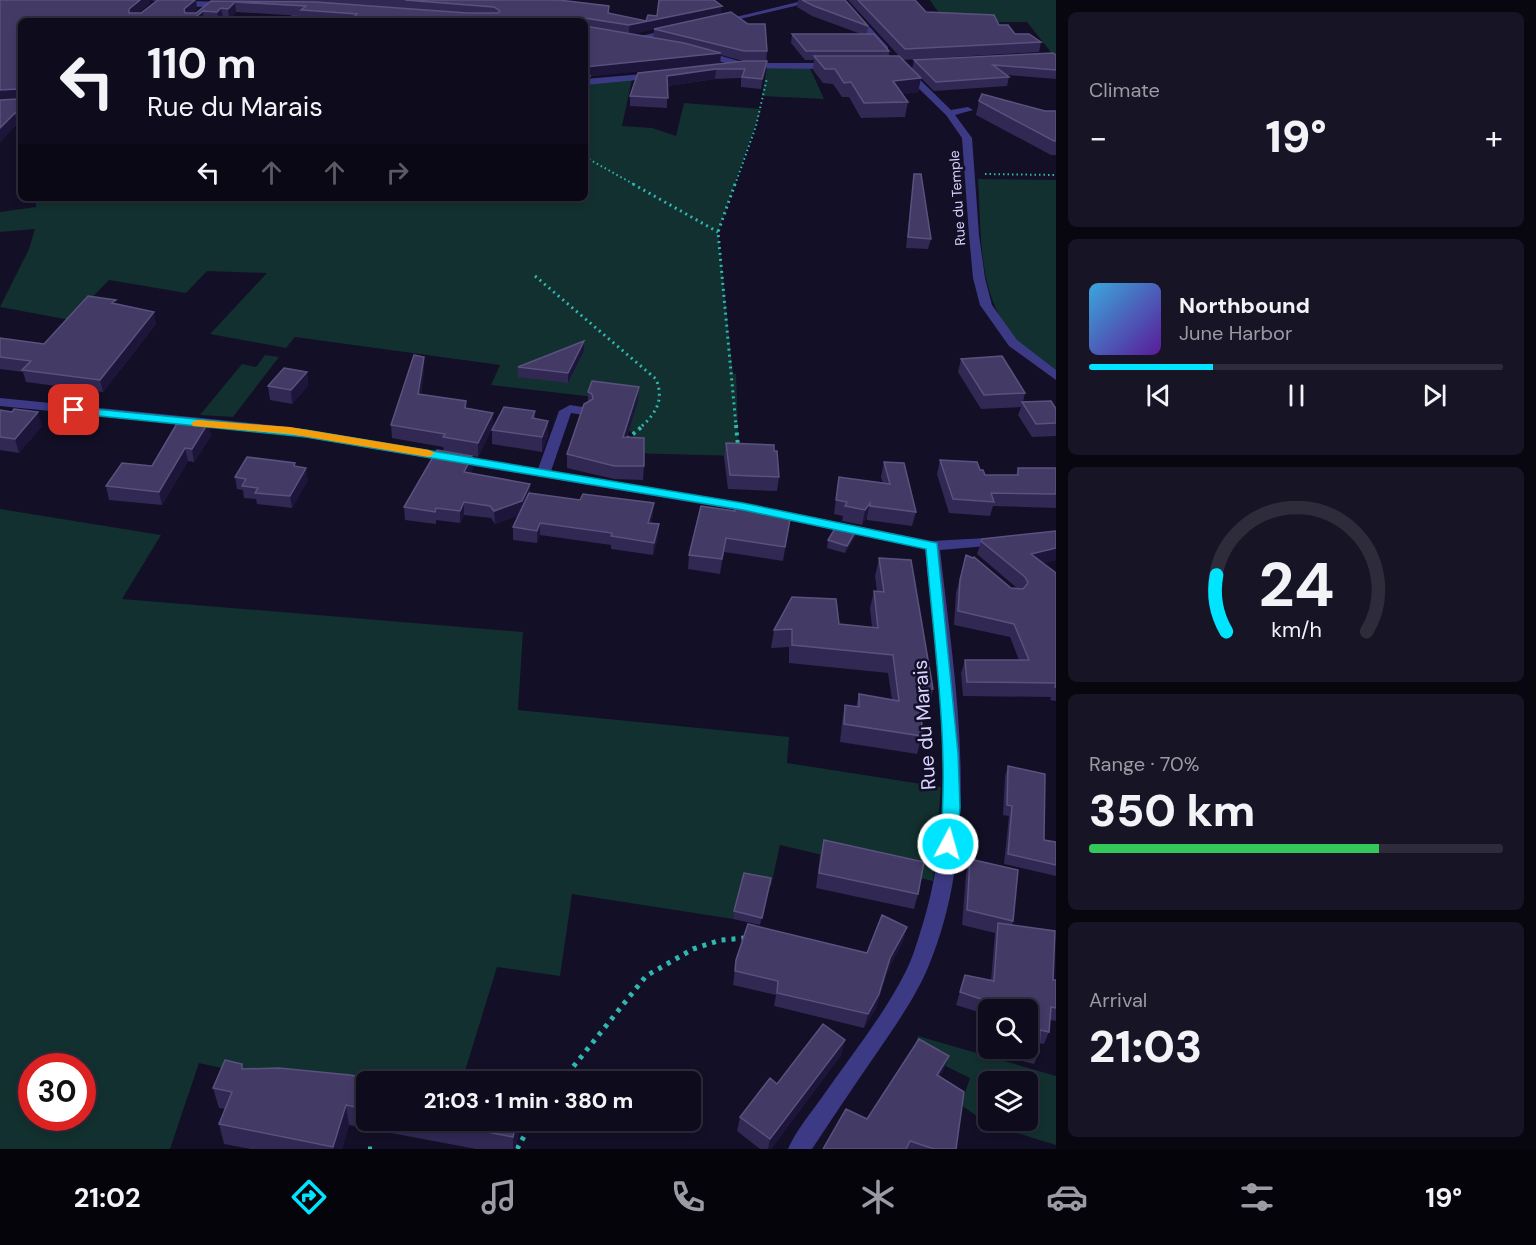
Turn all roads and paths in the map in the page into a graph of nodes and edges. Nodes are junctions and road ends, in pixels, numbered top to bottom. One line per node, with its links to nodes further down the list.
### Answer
1 (816, 0): 11 (street)
2 (841, 0): 17 (street)
3 (156, 3): 4 (street)
4 (212, 4): 5 (street); 9 (street)
5 (237, 4)
6 (294, 7): 7 (street)
7 (305, 7): 8 (street); 10 (street)
8 (316, 8)
9 (198, 15)
10 (293, 18)
11 (711, 23)
12 (681, 29): 14 (street)
13 (621, 38): 14 (street)
14 (631, 39): 15 (street)
15 (662, 44)
16 (685, 49): 19 (street)
17 (891, 56)
18 (911, 64): 26 (street, Rue du Temple)
19 (744, 65): 20 (street); 22 (street)
20 (769, 66): 21 (street); 30 (path)
21 (840, 66)
22 (726, 68)
23 (661, 76): 24 (street)
24 (588, 82)
25 (968, 110): 26 (street)
26 (949, 113): 28 (street, Rue du Temple)
27 (588, 160): 30 (path)
28 (970, 174): 29 (path); 32 (street, Rue du Temple)
29 (1056, 176)
30 (718, 232): 38 (path)
31 (534, 276): 37 (path)
32 (1056, 376)
33 (565, 394): 35 (street)
34 (0, 402): 39 (street)
35 (565, 411): 36 (street); 39 (street)
36 (584, 411)
37 (619, 446)
38 (739, 456)
39 (544, 472): 42 (street)
40 (1010, 538): 41 (street)
41 (952, 544): 42 (street); 43 (street)
42 (932, 546): 50 (street, Rue du Marais)
43 (970, 559)
44 (751, 938): 45 (path)
45 (570, 1071)
46 (527, 1131): 49 (path)
47 (368, 1149): 48 (path)
48 (376, 1149)
49 (517, 1149)
50 (799, 1149)

